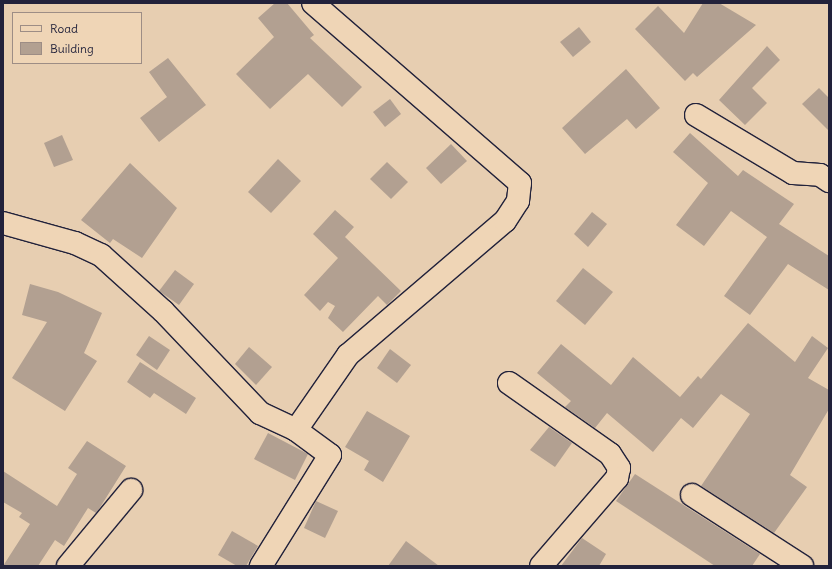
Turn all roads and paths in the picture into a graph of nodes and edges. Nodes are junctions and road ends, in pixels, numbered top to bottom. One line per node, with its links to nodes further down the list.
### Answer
1 (313, 3): 6 (street)
2 (696, 115): 3 (street)
3 (829, 181)
4 (3, 223): 6 (street)
5 (509, 383): 11 (street)
6 (296, 430): 10 (street)
7 (131, 490): 9 (street)
8 (692, 495): 12 (street)
9 (68, 566)
10 (261, 566)
11 (540, 566)
12 (802, 566)

